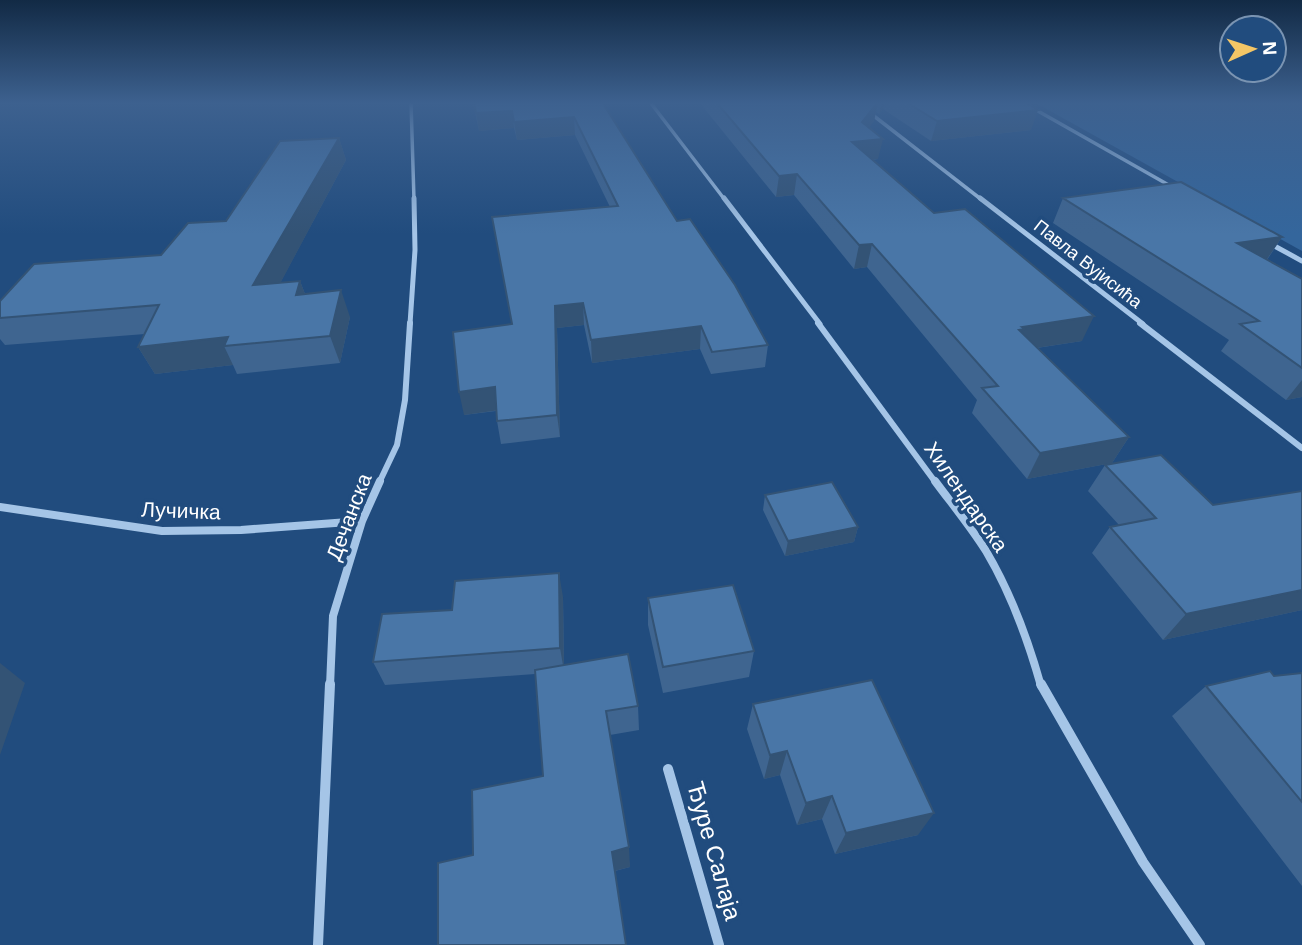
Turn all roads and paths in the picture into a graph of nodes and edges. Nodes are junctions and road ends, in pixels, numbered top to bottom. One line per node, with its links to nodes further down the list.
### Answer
1 (412, 146): 10 (street, Дечанска)
2 (684, 146): 14 (street, Хилендарска)
3 (913, 146): 8 (street, Павла Вујисића)
4 (1100, 146): 5 (street)
5 (1181, 192)
6 (1266, 241): 7 (street)
7 (1302, 261)
8 (1302, 448)
9 (0, 508): 10 (street, Лучичка)
10 (362, 521): 12 (street, Дечанска)
11 (668, 769): 13 (street, Ђуре Салаја)
12 (318, 945)
13 (719, 945)
14 (1199, 945)

